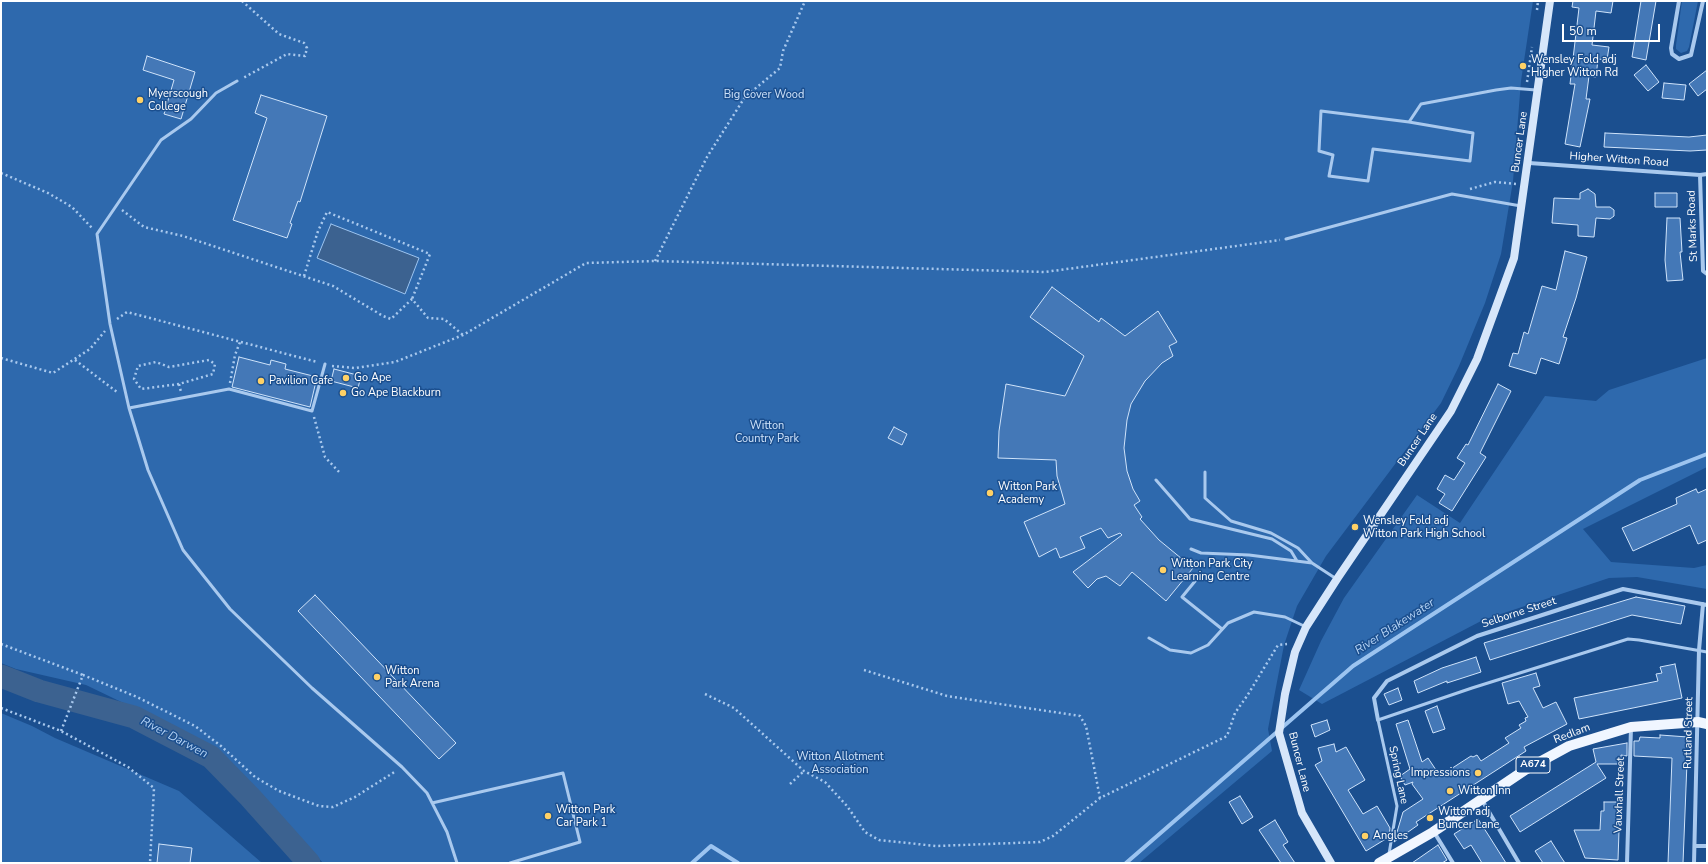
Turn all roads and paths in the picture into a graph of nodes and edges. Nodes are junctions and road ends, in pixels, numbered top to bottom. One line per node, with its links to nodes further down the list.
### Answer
1 (242, 1): 6 (path)
2 (805, 1): 19 (path)
3 (1550, 1): 7 (main road, Buncer Lane)
4 (1679, 1): 5 (street)
5 (1703, 1)
6 (237, 81): 15 (lane)
7 (1538, 90): 8 (lane); 9 (main road, Buncer Lane)
8 (1409, 122): 8 (lane)
9 (1529, 163): 12 (street, Higher Witton Road); 13 (main road, Buncer Lane)
10 (1, 173): 17 (path)
11 (1707, 174): 12 (street, Higher Witton Road)
12 (1700, 175): 20 (street, St Marks Road)
13 (1525, 185): 14 (path); 16 (main road, Buncer Lane)
14 (1452, 194): 16 (lane); 18 (lane)
15 (116, 205): 17 (lane); 21 (path)
16 (1522, 206): 41 (main road, Buncer Lane)
17 (97, 234): 23 (lane)
18 (1286, 239): 19 (path)
19 (655, 261): 24 (path)
20 (1707, 274)
21 (304, 276): 22 (path); 22 (path)
22 (412, 299): 24 (path)
23 (110, 324): 25 (path); 27 (path); 32 (lane)
24 (463, 335): 28 (path)
25 (240, 342): 28 (path); 30 (path)
26 (1, 358): 27 (path)
27 (75, 360): 32 (path)
28 (325, 364): 34 (lane)
29 (179, 384): 29 (path); 31 (path)
30 (229, 389): 31 (lane); 34 (lane)
31 (183, 398): 33 (lane)
32 (126, 400): 33 (lane)
33 (129, 408): 59 (lane)
34 (312, 411): 36 (path)
35 (1204, 472): 40 (lane)
36 (340, 473)
37 (1156, 480): 39 (lane)
38 (1191, 550): 39 (lane)
39 (1297, 561): 40 (lane)
40 (1312, 563): 41 (lane)
41 (1337, 579): 44 (main road, Buncer Lane)
42 (1196, 580): 45 (lane)
43 (1705, 604): 49 (street, Rutland Street); 55 (street, Selborne Street)
44 (1306, 627): 45 (lane); 47 (main road, Buncer Lane)
45 (1222, 629): 46 (lane)
46 (1149, 638)
47 (1300, 641): 62 (path); 72 (main road, Buncer Lane)
48 (1, 644): 52 (path)
49 (1699, 650): 50 (lane); 55 (lane); 56 (street, Rutland Street)
50 (1707, 652)
51 (864, 670): 62 (path)
52 (83, 675): 58 (path); 59 (path)
53 (705, 694): 60 (path)
54 (1, 708): 58 (path)
55 (1378, 720): 68 (lane, Spring Lane)
56 (1703, 723): 57 (main road, Redlam / A674); 66 (street, Rutland Street)
57 (1631, 727): 63 (main road, Redlam / A674); 76 (street, Vauxhall Street)
58 (61, 731): 69 (path)
59 (402, 767): 64 (lane)
60 (804, 771): 61 (path); 62 (path)
61 (790, 784)
62 (1100, 798)
63 (1482, 799): 65 (main road, Redlam / A674); 75 (street)
64 (432, 804): 70 (lane); 71 (lane)
65 (1433, 832): 68 (main road, Redlam / A674); 74 (street)
66 (1695, 846): 67 (street); 77 (street, Rutland Street)
67 (1707, 846)
68 (1389, 856): 73 (main road, Redlam / A674)
69 (150, 863)
70 (457, 863)
71 (510, 863)
72 (1331, 863)
73 (1379, 863)
74 (1453, 863)
75 (1520, 863)
76 (1627, 863)
77 (1694, 863)

